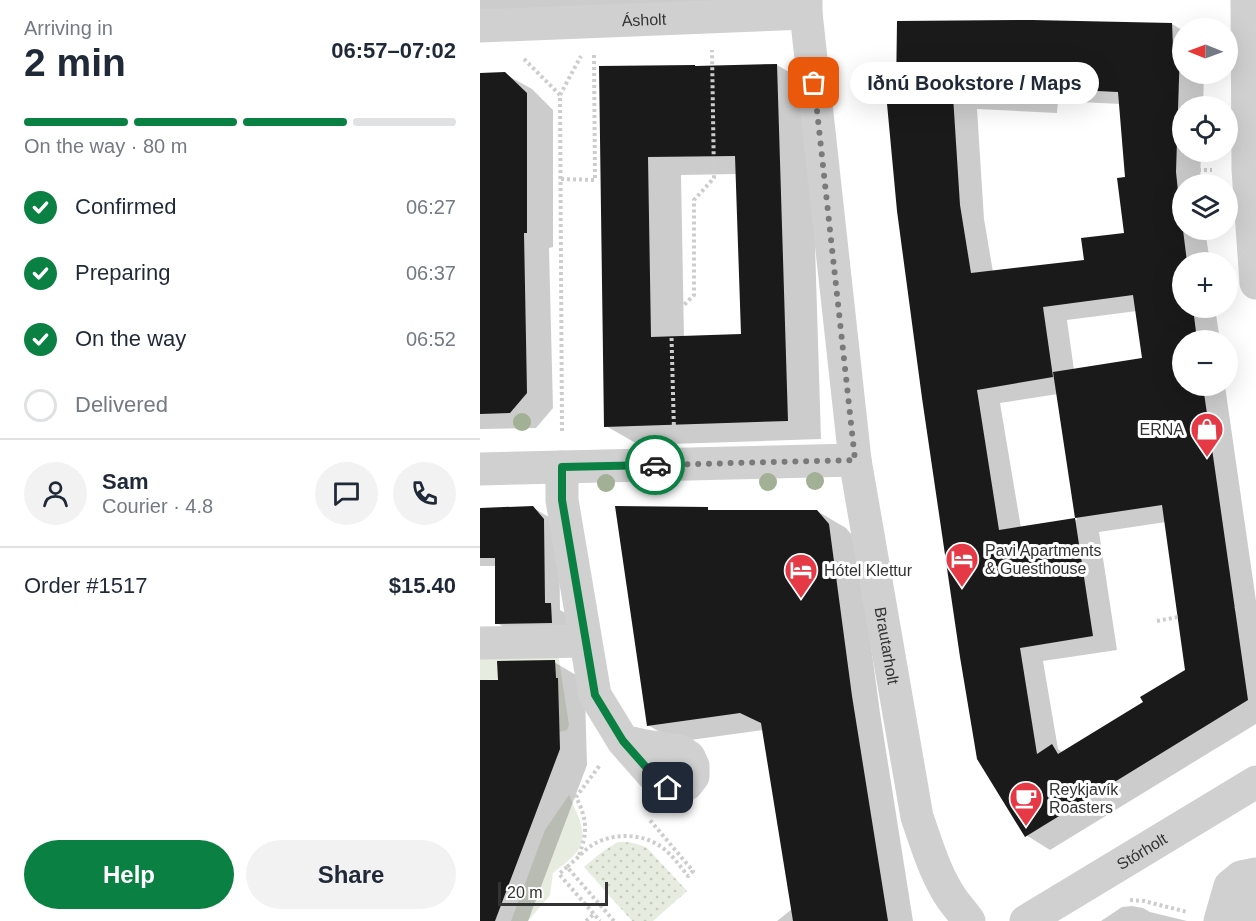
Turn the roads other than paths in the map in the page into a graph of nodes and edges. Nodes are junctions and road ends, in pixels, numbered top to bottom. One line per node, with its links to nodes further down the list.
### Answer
1 (1247, 0): 4 (street)
2 (806, 6): 3 (street, Ásholt); 6 (street, Brautarholt)
3 (480, 26)
4 (1254, 238): 5 (street)
5 (1256, 283)
6 (855, 460): 7 (street); 15 (street, Brautarholt)
7 (562, 467): 8 (street); 9 (street)
8 (480, 469)
9 (585, 641): 10 (street); 11 (street)
10 (480, 643)
11 (623, 741)
12 (1256, 782): 16 (street, Stórholt)
13 (1256, 874): 17 (street)
14 (1256, 879): 17 (street)
15 (969, 921)
16 (1026, 921)
17 (1229, 921)

